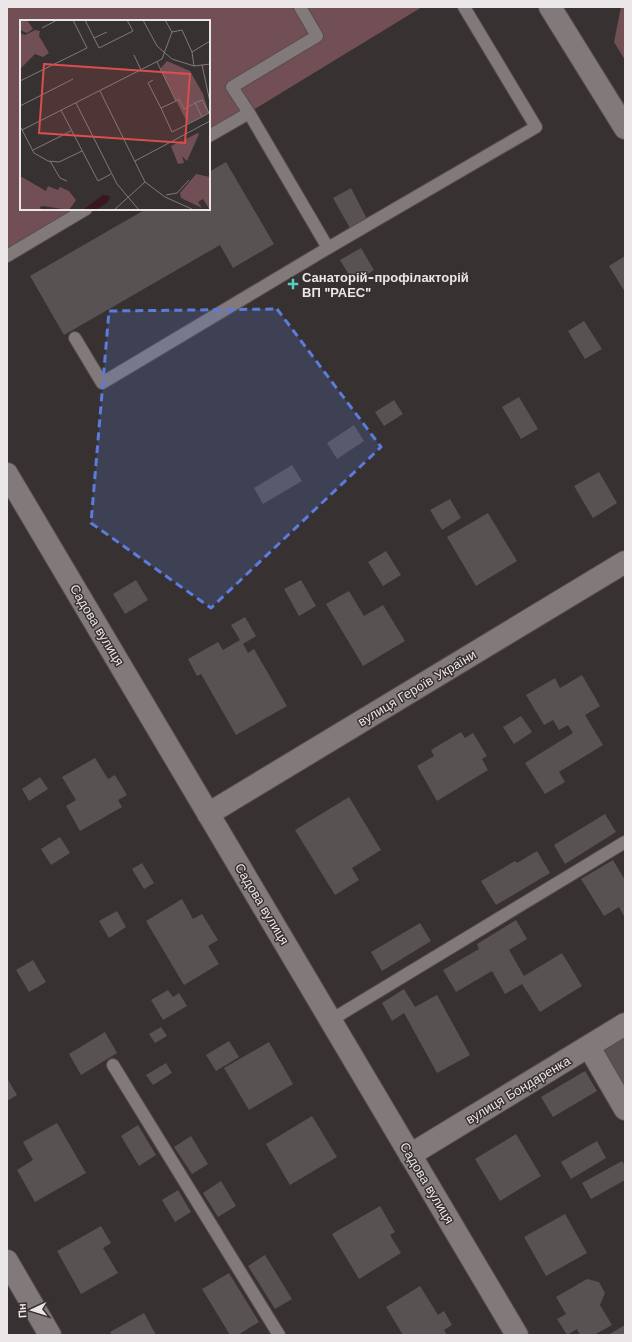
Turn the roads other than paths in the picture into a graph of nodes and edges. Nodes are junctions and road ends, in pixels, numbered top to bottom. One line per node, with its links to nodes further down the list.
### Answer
1 (300, 7): 4 (lane)
2 (464, 7): 8 (lane)
3 (550, 7): 5 (street)
4 (248, 113): 6 (lane); 8 (lane)
5 (625, 128)
6 (210, 135)
7 (84, 210): 9 (lane)
8 (328, 248): 10 (lane)
9 (7, 256)
10 (75, 338)
11 (7, 474): 13 (street, Садова вулиця)
12 (625, 562): 13 (street, вулиця Героїв України)
13 (208, 814): 15 (street, Садова вулиця)
14 (625, 842): 15 (lane)
15 (331, 1020): 20 (street, Садова вулиця)
16 (625, 1024): 17 (street, вулиця Бондаренка)
17 (589, 1046): 19 (street); 20 (street, вулиця Бондаренка)
18 (113, 1064): 23 (lane)
19 (625, 1110)
20 (410, 1155): 24 (street, Садова вулиця)
21 (7, 1261): 22 (street)
22 (50, 1335)
23 (279, 1335)
24 (517, 1335)

